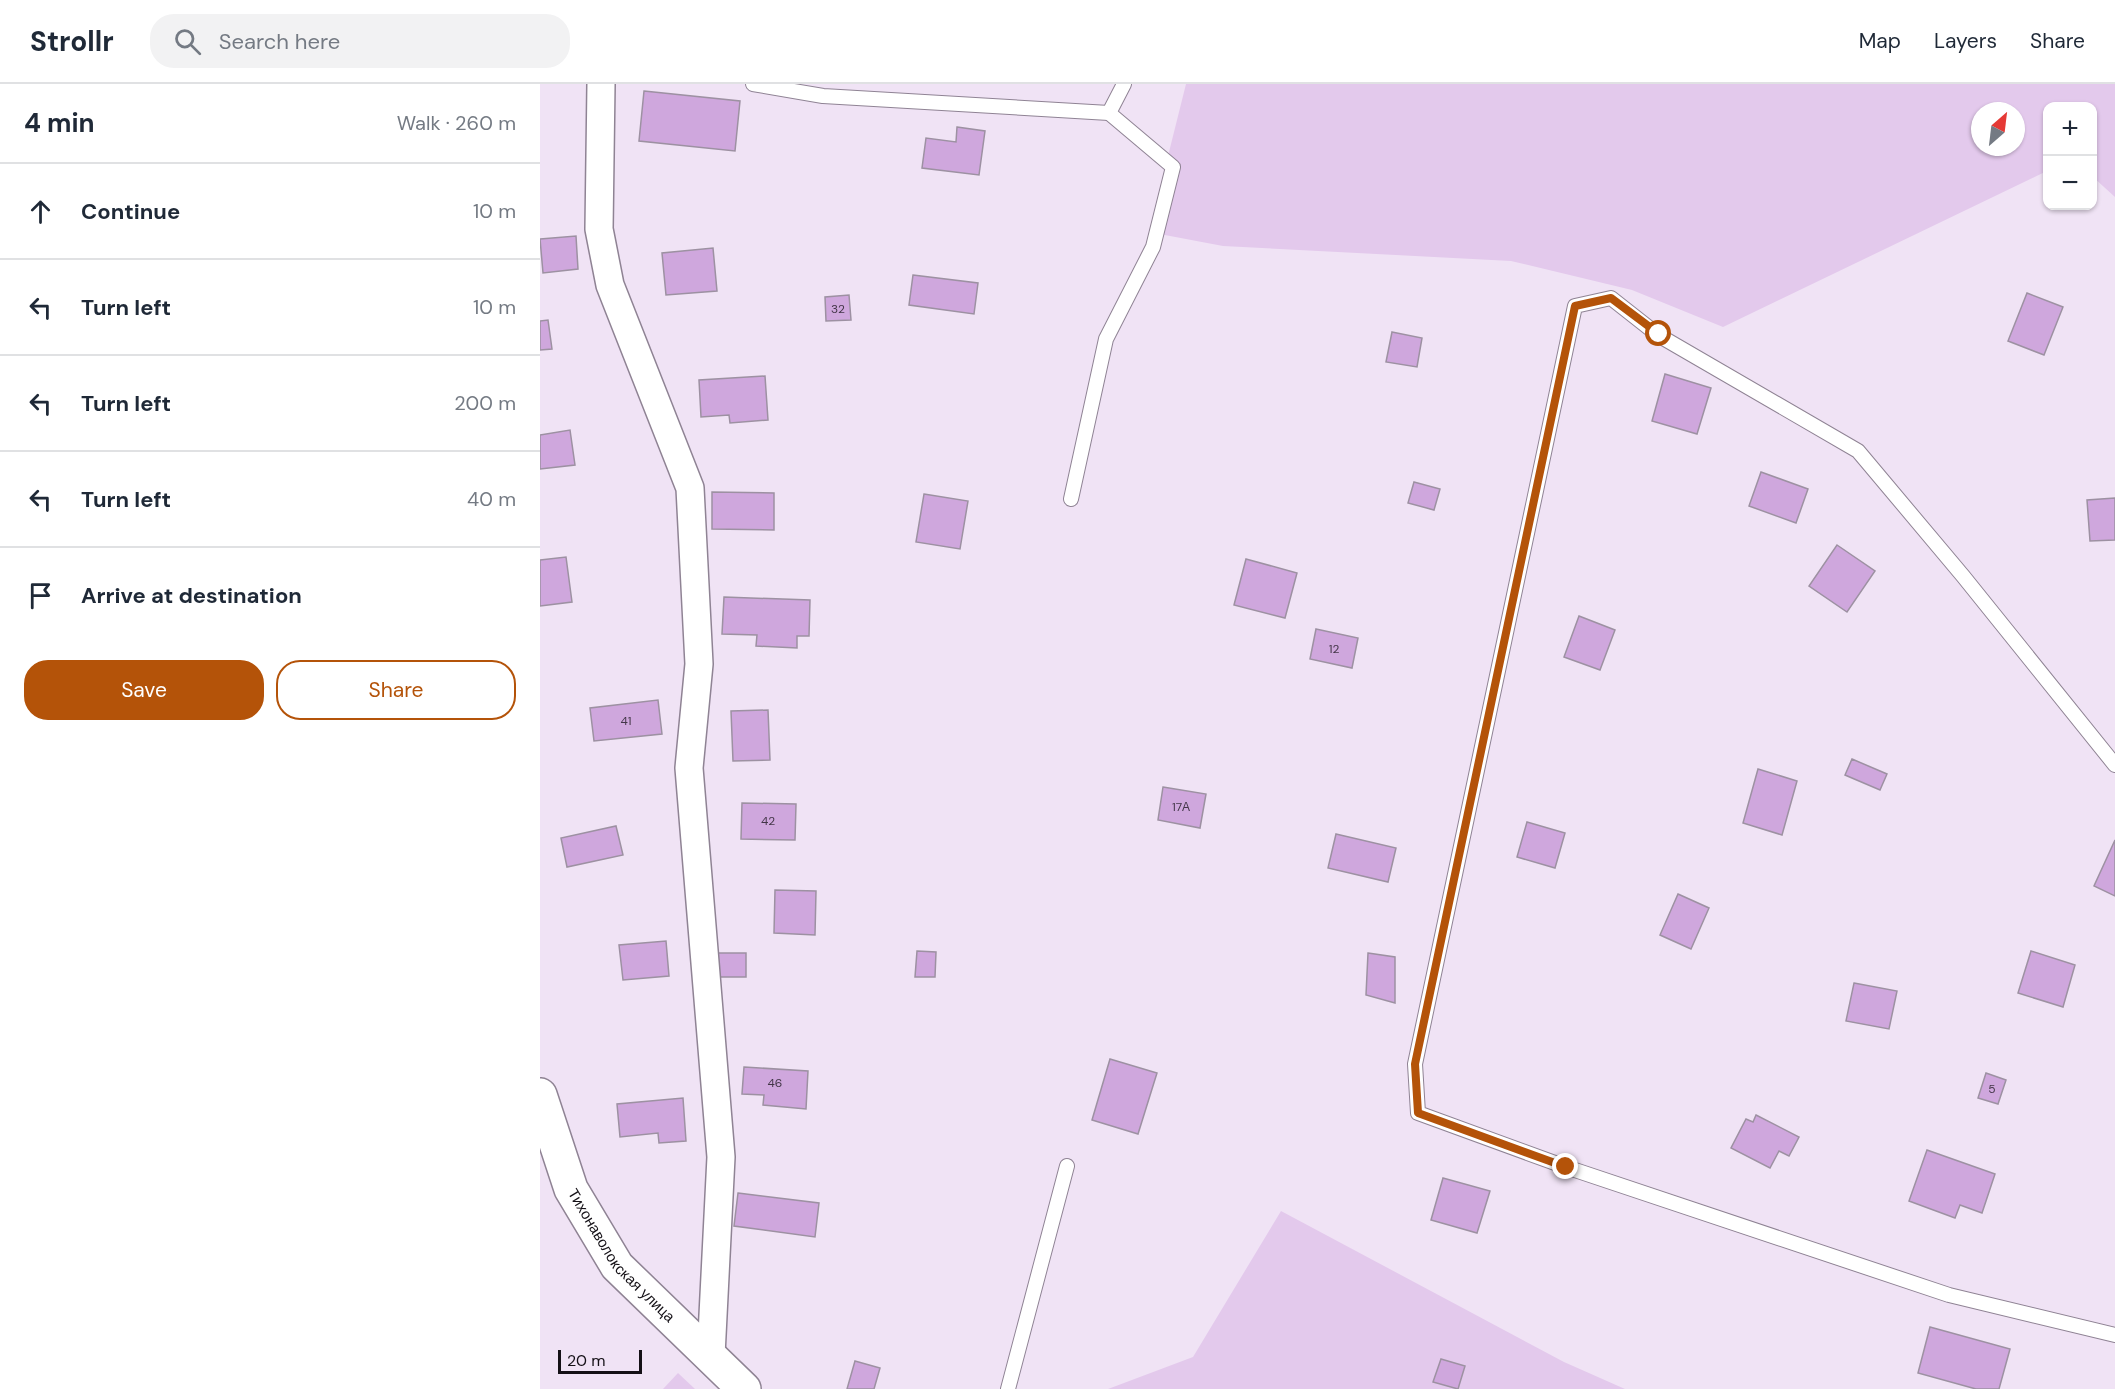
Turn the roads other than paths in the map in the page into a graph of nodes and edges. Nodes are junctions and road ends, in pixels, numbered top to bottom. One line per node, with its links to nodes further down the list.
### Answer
1 (601, 84): 10 (street)
2 (753, 84): 4 (lane)
3 (1124, 84): 4 (lane)
4 (1109, 113): 5 (lane)
5 (1071, 499)
6 (2115, 765): 9 (lane)
7 (540, 1095): 10 (street, Тихонаволокская улица)
8 (1067, 1166): 12 (lane)
9 (2115, 1335)
10 (711, 1355): 11 (street, Тихонаволокская улица)
11 (744, 1389)
12 (1008, 1389)

